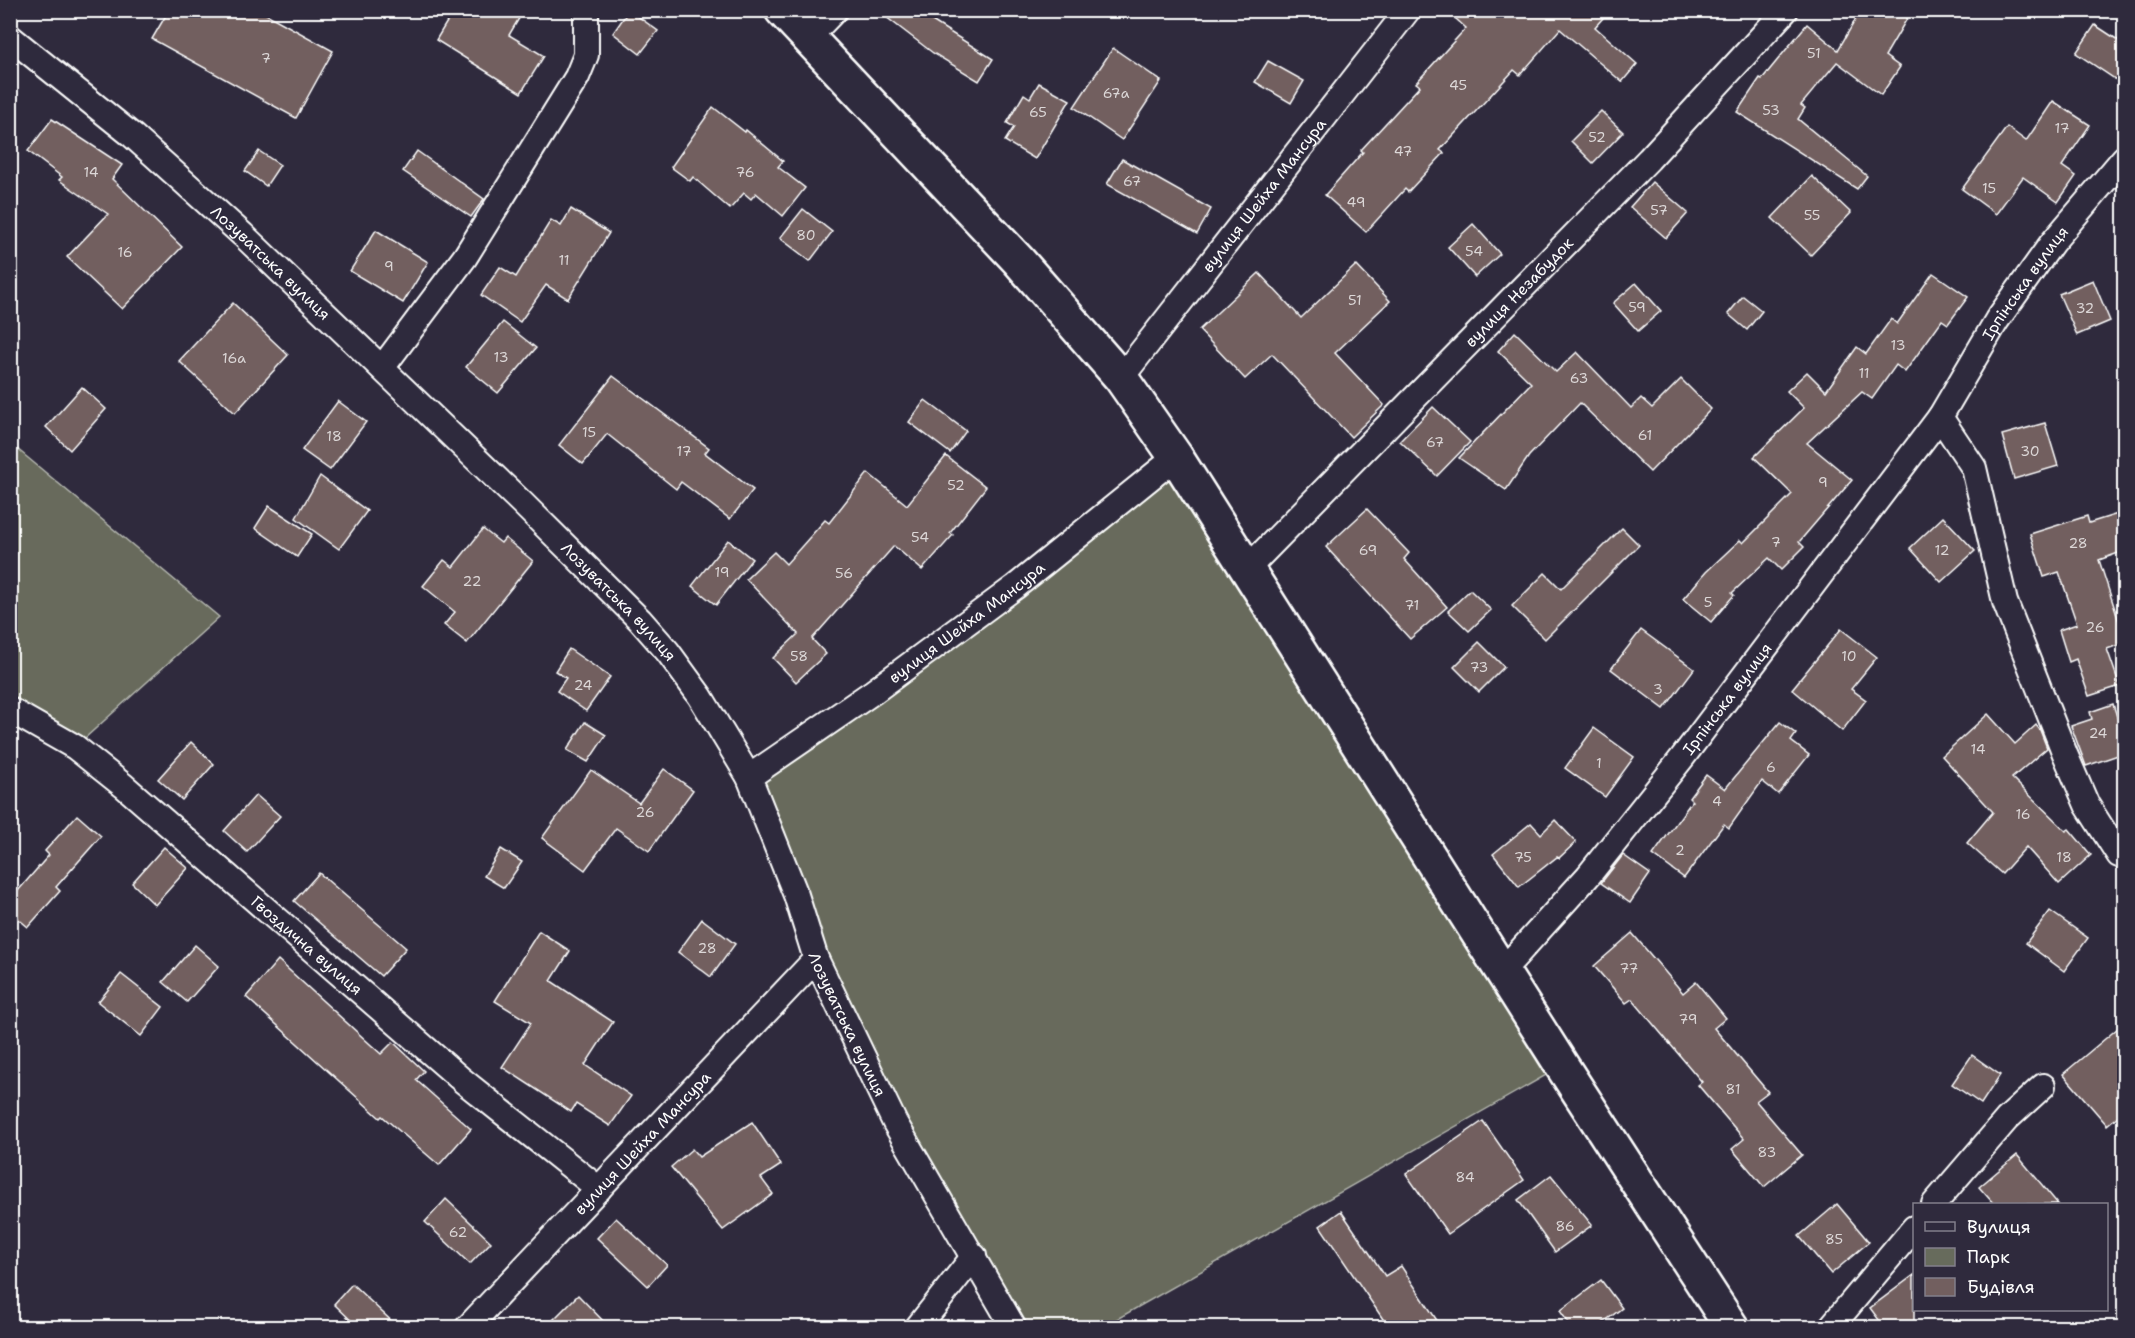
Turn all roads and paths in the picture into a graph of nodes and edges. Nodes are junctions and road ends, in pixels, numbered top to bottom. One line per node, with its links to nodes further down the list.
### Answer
1 (586, 10): 9 (street)
2 (782, 10): 7 (main road)
3 (835, 10): 7 (street)
4 (1408, 10): 10 (street, вулиця Шейха Мансура)
5 (1786, 10): 13 (street, вулиця Незабудок)
6 (10, 37): 9 (street, Лозуватська вулиця)
7 (807, 39): 10 (main road)
8 (2124, 158): 11 (street, Ірпінська вулиця)
9 (382, 368): 15 (street, Лозуватська вулиця)
10 (1121, 378): 12 (main road)
11 (1940, 417): 16 (street); 18 (street, Ірпінська вулиця)
12 (1176, 457): 13 (main road); 15 (street, вулиця Шейха Мансура)
13 (1247, 569): 18 (main road)
14 (10, 710): 20 (street, Гвоздична вулиця)
15 (749, 777): 17 (street, Лозуватська вулиця)
16 (2119, 855)
17 (816, 959): 20 (street, вулиця Шейха Мансура); 23 (street, Лозуватська вулиця)
18 (1503, 970): 27 (main road)
19 (2043, 1086): 21 (street)
20 (599, 1189): 24 (street, вулиця Шейха Мансура)
21 (1935, 1203)
22 (1913, 1229): 28 (street)
23 (974, 1256): 25 (street); 26 (street, Лозуватська вулиця)
24 (467, 1328)
25 (916, 1328)
26 (1014, 1328)
27 (1732, 1328)
28 (1830, 1328)

